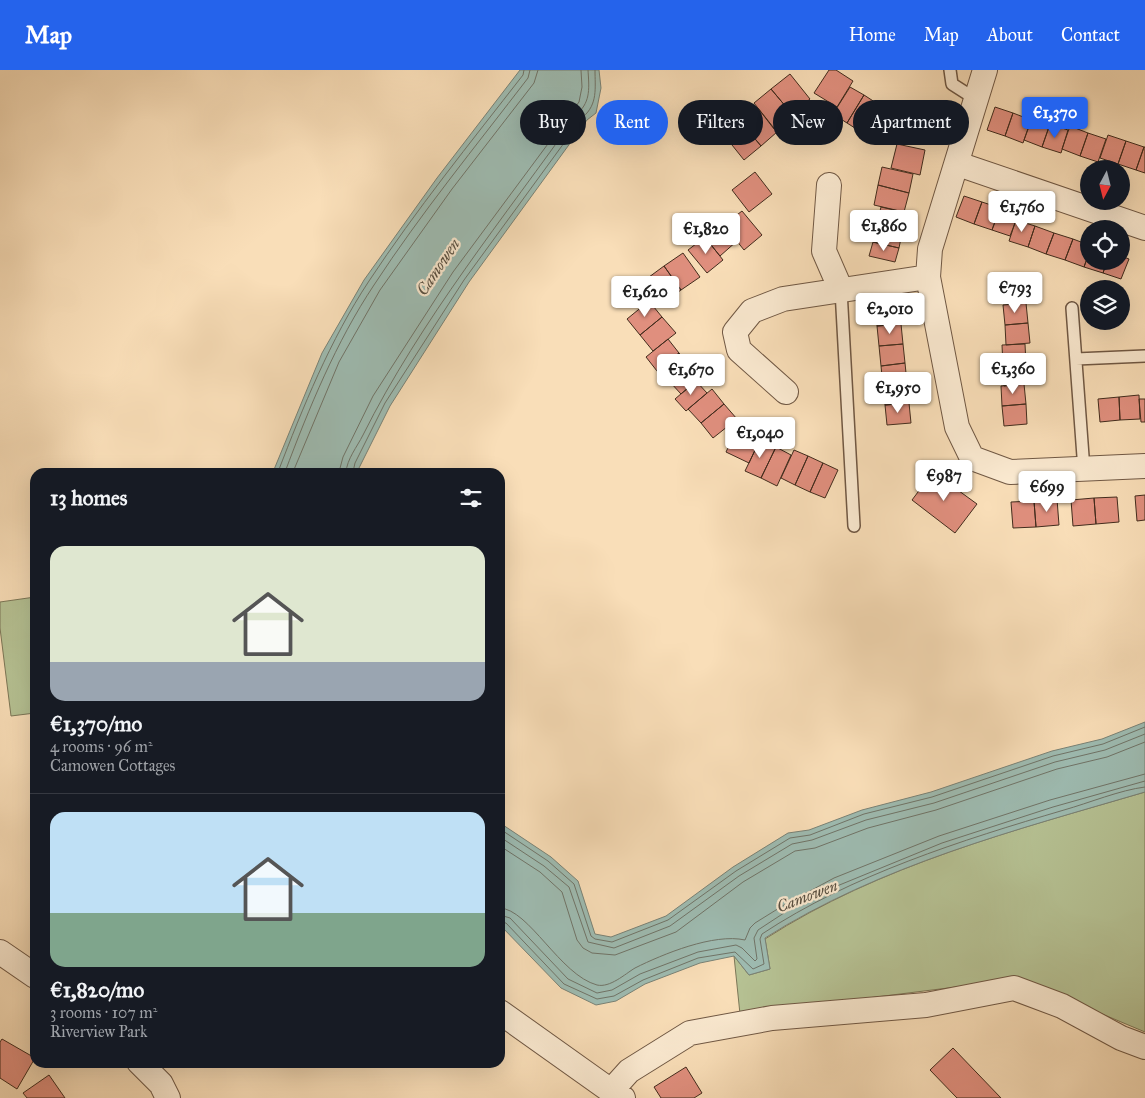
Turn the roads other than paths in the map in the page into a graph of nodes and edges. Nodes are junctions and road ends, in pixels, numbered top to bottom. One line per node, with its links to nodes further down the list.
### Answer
1 (950, 70): 3 (lane)
2 (985, 70): 3 (street)
3 (977, 100): 4 (street)
4 (958, 164): 6 (street); 7 (street)
5 (830, 185): 8 (street)
6 (1145, 228)
7 (928, 277): 8 (street); 14 (street)
8 (841, 290): 12 (street); 15 (lane)
9 (1072, 308): 11 (lane)
10 (1145, 356): 11 (lane)
11 (1076, 358): 14 (lane)
12 (786, 392)
13 (1145, 466): 14 (street)
14 (1084, 470)
15 (854, 526)
16 (0, 952): 17 (street)
17 (30, 973)
18 (505, 1016): 21 (street)
19 (1145, 1047): 21 (street)
20 (150, 1068): 22 (street)
21 (617, 1094)
22 (168, 1098)

